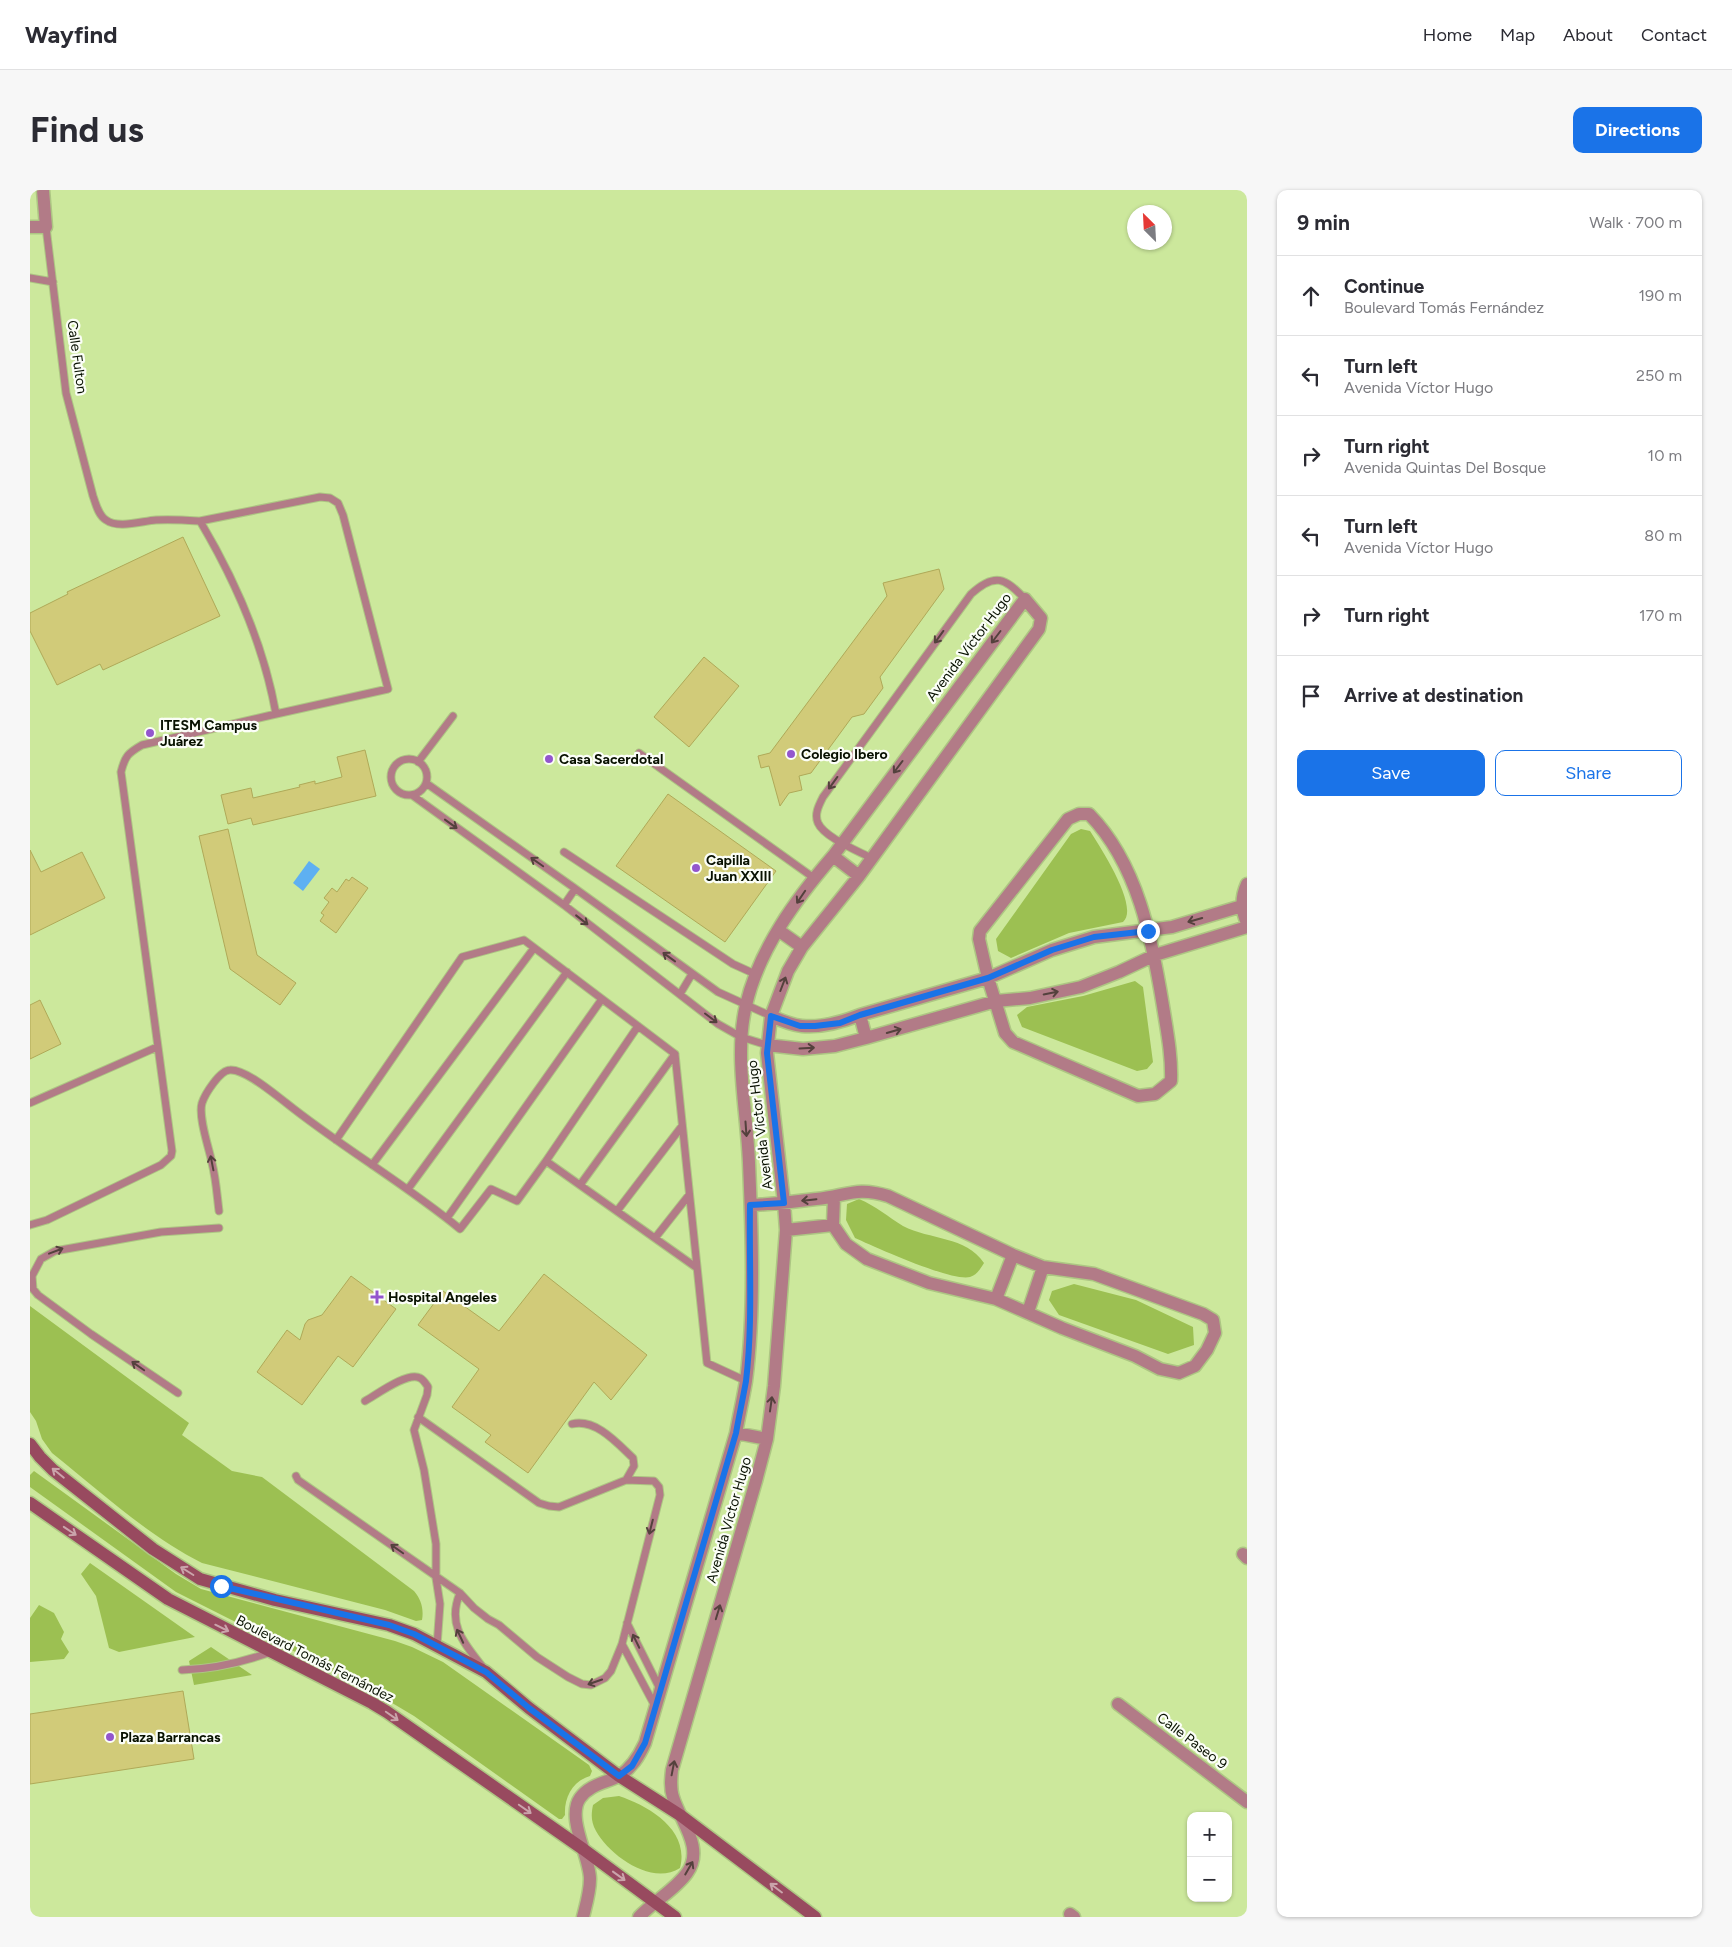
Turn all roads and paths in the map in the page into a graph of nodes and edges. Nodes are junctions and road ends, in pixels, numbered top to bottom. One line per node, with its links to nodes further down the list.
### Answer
1 (43, 190): 3 (street, Calle Fulton)
2 (30, 227): 3 (street)
3 (46, 227): 5 (lane, Calle Fulton)
4 (30, 278): 5 (lane)
5 (53, 282): 6 (lane, Calle Fulton)
6 (200, 521): 8 (lane); 8 (lane)
7 (1025, 598): 14 (street, Avenida Víctor Hugo, one-way to 14); 14 (lane, one-way to 14); 17 (street, Avenida Víctor Hugo)
8 (276, 714): 44 (lane)
9 (453, 716): 11 (lane)
10 (639, 753): 19 (lane)
11 (418, 762): 12 (lane); 13 (lane)
12 (426, 783): 13 (lane); 21 (lane, one-way to 12)
13 (412, 795): 22 (lane, one-way to 22)
14 (841, 842): 16 (street, Avenida Víctor Hugo); 17 (lane)
15 (564, 852): 32 (lane)
16 (832, 856): 18 (street); 19 (street, Avenida Víctor Hugo)
17 (871, 858): 18 (street, Avenida Víctor Hugo)
18 (859, 876): 27 (street, Avenida Víctor Hugo)
19 (814, 878): 25 (street, Avenida Víctor Hugo, one-way to 25)
20 (1247, 884): 23 (street)
21 (575, 889): 22 (lane); 31 (lane, one-way to 21)
22 (564, 905): 34 (lane, one-way to 34)
23 (1242, 906): 24 (street); 26 (street, one-way to 26)
24 (1247, 925): 29 (street)
25 (778, 930): 27 (street); 32 (street, Avenida Víctor Hugo)
26 (1148, 931): 29 (street); 33 (street); 33 (street)
27 (802, 947): 39 (street, Avenida Víctor Hugo, one-way to 27)
28 (534, 948): 30 (lane); 48 (lane); 50 (lane)
29 (1154, 955): 36 (street, one-way to 29); 36 (street)
30 (566, 972): 35 (lane); 52 (lane)
31 (692, 974): 34 (lane); 37 (lane)
32 (755, 974): 37 (street, Avenida Víctor Hugo)
33 (988, 978): 36 (street); 38 (street)
34 (680, 994): 41 (lane, one-way to 41)
35 (602, 999): 40 (lane); 59 (lane)
36 (996, 1001): 42 (street, one-way to 36)
37 (746, 1005): 39 (lane); 41 (street, Avenida Víctor Hugo)
38 (860, 1015): 39 (street); 42 (street)
39 (771, 1016): 43 (street, Avenida Víctor Hugo)
40 (638, 1026): 45 (lane); 49 (lane)
41 (741, 1037): 43 (lane); 56 (street, Avenida Víctor Hugo, one-way to 56)
42 (866, 1038): 43 (street, one-way to 42)
43 (767, 1045): 55 (street, Avenida Víctor Hugo)
44 (157, 1047): 46 (lane); 60 (lane)
45 (675, 1054): 47 (lane); 51 (lane)
46 (30, 1103)
47 (682, 1126): 53 (lane); 57 (lane)
48 (336, 1140): 50 (lane); 58 (lane, one-way to 48)
49 (546, 1161): 51 (lane); 59 (lane)
50 (372, 1165): 52 (lane)
51 (580, 1185): 57 (lane)
52 (408, 1189): 59 (lane)
53 (689, 1195): 64 (lane); 67 (lane)
54 (834, 1197): 55 (street, one-way to 55); 61 (street); 65 (street)
55 (784, 1203): 56 (street); 63 (street, Avenida Víctor Hugo)
56 (750, 1205): 70 (street, Avenida Víctor Hugo)
57 (617, 1211): 64 (lane)
58 (219, 1212)
59 (447, 1218)
60 (30, 1225)
61 (833, 1225): 63 (street); 68 (street)
62 (219, 1228): 71 (lane, one-way to 62)
63 (786, 1230): 76 (street, Avenida Víctor Hugo, one-way to 63)
64 (655, 1238): 67 (lane)
65 (1012, 1255): 66 (street); 68 (street)
66 (1043, 1267): 69 (street); 69 (street)
67 (697, 1268): 70 (lane)
68 (996, 1299): 69 (street)
69 (1028, 1312)
70 (746, 1381): 75 (street, Avenida Víctor Hugo)
71 (178, 1393)
72 (365, 1401): 73 (lane)
73 (418, 1417): 79 (lane); 81 (lane)
74 (572, 1424): 79 (lane)
75 (736, 1433): 76 (street); 89 (street, Avenida Víctor Hugo)
76 (767, 1439): 94 (street, Avenida Víctor Hugo, one-way to 76)
77 (30, 1444): 85 (main road, Boulevard Tomás Fernández, one-way to 77)
78 (296, 1476): 81 (lane, one-way to 78)
79 (626, 1480): 83 (lane, one-way to 83)
80 (30, 1503): 86 (main road, Boulevard Tomás Fernández, one-way to 86)
81 (436, 1578): 82 (lane); 85 (lane)
82 (460, 1593): 84 (lane, one-way to 82); 88 (lane, one-way to 82)
83 (627, 1623): 84 (lane); 89 (lane, one-way to 83)
84 (622, 1644): 91 (lane)
85 (437, 1646): 88 (main road, Boulevard Tomás Fernández)
86 (271, 1652): 87 (lane); 95 (main road, Boulevard Tomás Fernández, one-way to 95)
87 (182, 1670)
88 (486, 1672): 92 (main road, Boulevard Tomás Fernández)
89 (661, 1691): 91 (street, Avenida Víctor Hugo)
90 (1118, 1704): 93 (street, Calle Paseo 9)
91 (656, 1708): 92 (street, Avenida Víctor Hugo)
92 (619, 1776): 94 (main road, Boulevard Tomás Fernández); 95 (street)
93 (1247, 1802)
94 (680, 1815): 96 (street, one-way to 94); 100 (main road, Boulevard Tomás Fernández, one-way to 94)
95 (583, 1849): 96 (main road, Boulevard Tomás Fernández, one-way to 96); 97 (street)
96 (655, 1902): 98 (street); 99 (main road, Boulevard Tomás Fernández)
97 (583, 1917)
98 (639, 1917)
99 (674, 1917)
100 (815, 1917)

